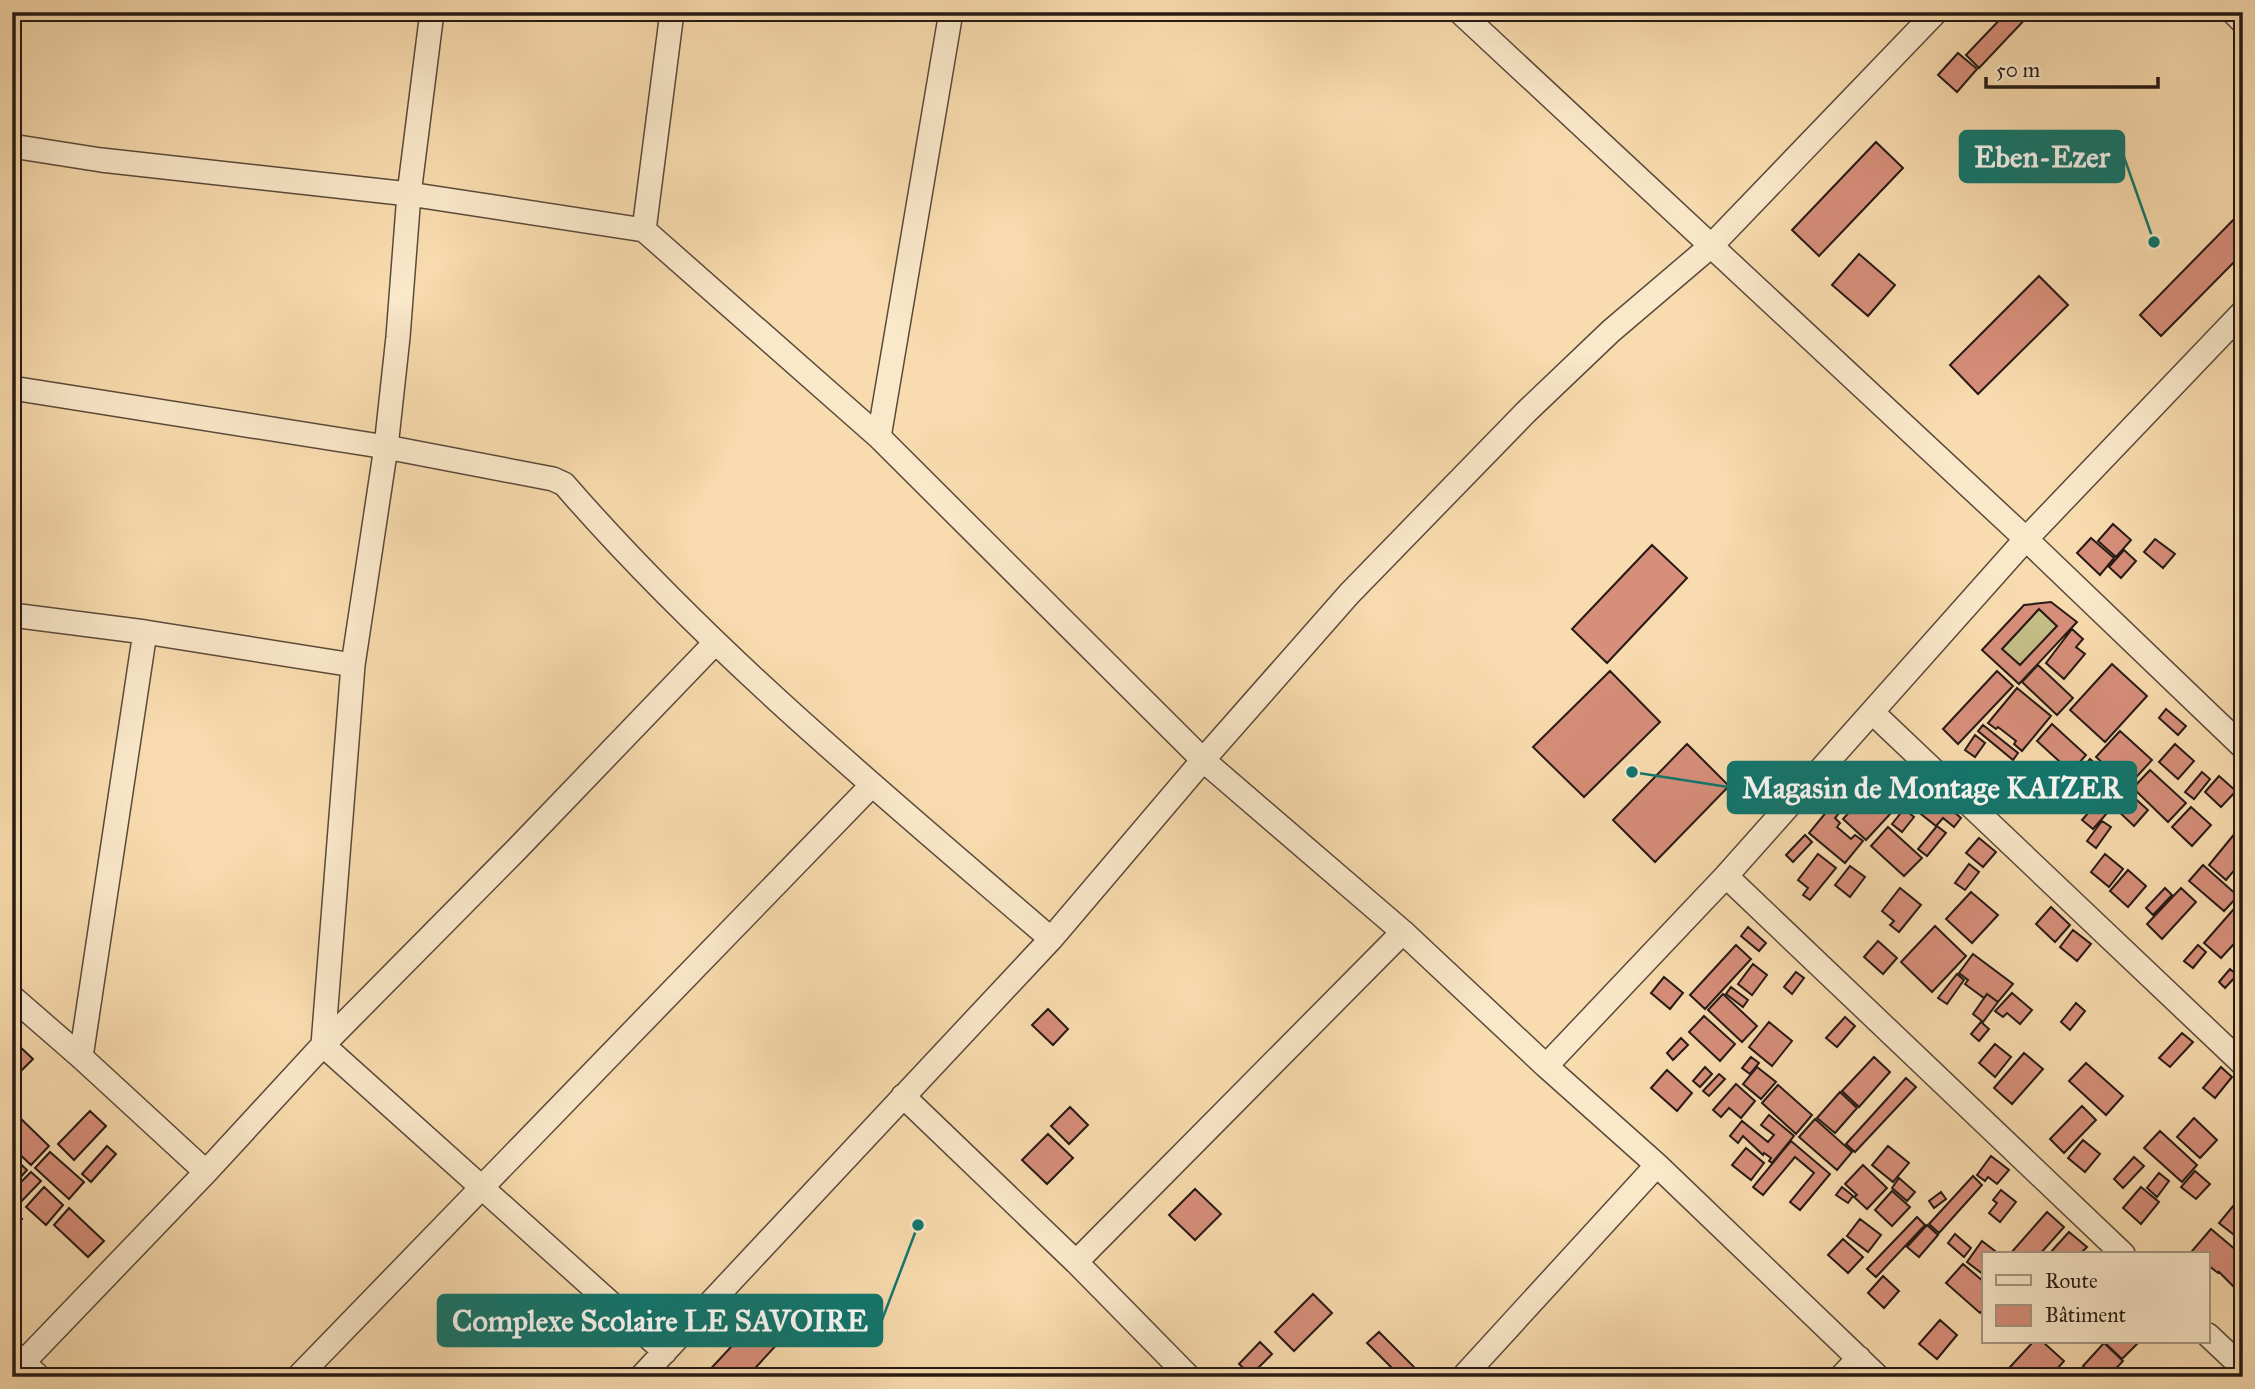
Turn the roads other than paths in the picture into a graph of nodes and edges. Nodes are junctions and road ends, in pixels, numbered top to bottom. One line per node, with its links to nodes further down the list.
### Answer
1 (432, 12): 9 (street)
2 (672, 12): 10 (street)
3 (951, 12): 14 (street)
4 (1460, 12): 11 (street)
5 (1936, 12): 11 (street)
6 (2234, 12): 7 (street)
7 (2243, 22)
8 (12, 146): 9 (street)
9 (409, 194): 10 (street); 15 (street)
10 (644, 230): 14 (street)
11 (1712, 245): 16 (street); 23 (street)
12 (2243, 313): 16 (street)
13 (12, 388): 15 (street)
14 (879, 437): 23 (street)
15 (386, 447): 19 (street); 20 (street)
16 (2026, 540): 21 (street); 22 (street)
17 (12, 615): 18 (street)
18 (145, 632): 20 (street); 30 (street)
19 (715, 643): 24 (street); 29 (street)
20 (353, 666): 29 (street)
21 (1872, 712): 25 (street); 31 (street)
22 (2243, 747)
23 (1203, 760): 26 (street); 27 (street)
24 (872, 785): 27 (street); 36 (street)
25 (1726, 876): 32 (street); 37 (street)
26 (1404, 933): 32 (street); 38 (street)
27 (1051, 939): 33 (street)
28 (12, 997): 30 (street)
29 (323, 1045): 35 (street); 36 (street)
30 (81, 1057): 35 (street)
31 (2243, 1064)
32 (1546, 1066): 34 (street)
33 (903, 1096): 38 (street); 40 (street)
34 (1657, 1165): 41 (street); 47 (street)
35 (206, 1172): 42 (street)
36 (482, 1189): 40 (street); 44 (street)
37 (2121, 1252)
38 (1076, 1262): 46 (street)
39 (2210, 1337): 43 (street)
40 (665, 1352): 45 (street)
41 (1860, 1358): 48 (street); 49 (street)
42 (22, 1366)
43 (2237, 1366)
44 (298, 1377)
45 (641, 1377)
46 (1189, 1377)
47 (1463, 1377)
48 (1841, 1377)
49 (1878, 1377)

